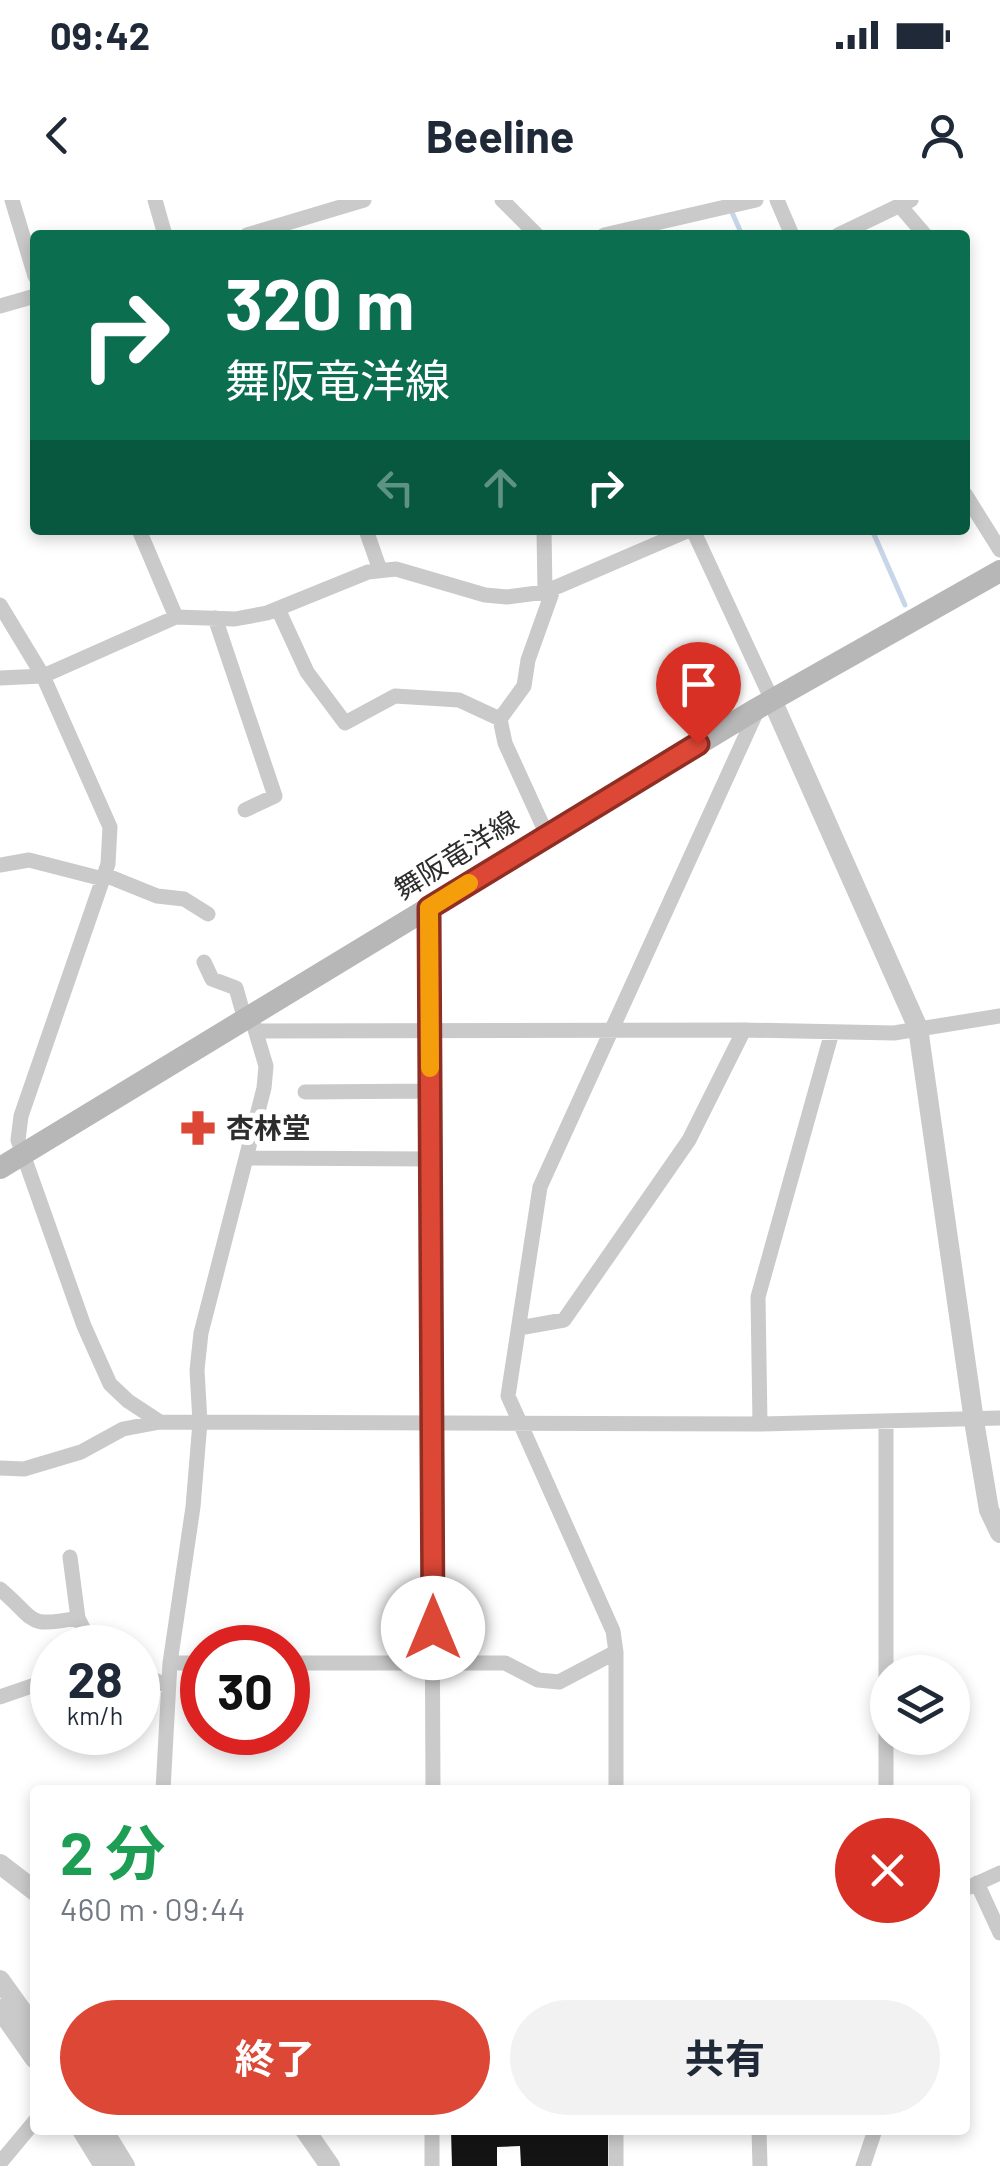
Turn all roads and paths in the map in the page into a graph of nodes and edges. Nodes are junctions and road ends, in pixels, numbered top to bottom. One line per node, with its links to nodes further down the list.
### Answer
1 (12, 200): 15 (street)
2 (155, 200): 8 (street)
3 (364, 200): 9 (street)
4 (502, 200): 10 (street)
5 (756, 200): 11 (street)
6 (777, 200): 12 (street)
7 (906, 203): 13 (street); 14 (street)
8 (164, 230)
9 (267, 230)
10 (527, 230)
11 (633, 230)
12 (790, 230)
13 (849, 230)
14 (922, 230)
15 (30, 259)
16 (30, 297): 17 (street)
17 (0, 306)
18 (970, 502): 24 (street)
19 (141, 535): 30 (street)
20 (368, 535): 25 (street)
21 (544, 535): 27 (street)
22 (679, 535): 27 (street)
23 (693, 535): 34 (street)
24 (1000, 550)
25 (380, 570): 27 (street); 29 (street)
26 (1000, 571): 34 (main road, 舞阪竜洋線)
27 (549, 591): 35 (street)
28 (0, 605): 32 (street)
29 (278, 609): 31 (street); 35 (street)
30 (176, 616): 31 (street); 32 (street)
31 (215, 618): 36 (street)
32 (42, 676): 33 (street); 39 (street)
33 (0, 678)
34 (765, 704): 37 (main road, 舞阪竜洋線); 45 (street); 46 (street)
35 (500, 719): 37 (street)
36 (246, 810)
37 (547, 835): 40 (main road, 舞阪竜洋線)
38 (0, 865): 39 (street)
39 (104, 877): 41 (street); 52 (street)
40 (429, 908): 44 (main road, 舞阪竜洋線); 48 (street)
41 (208, 914)
42 (204, 962): 44 (street)
43 (1000, 1016): 45 (street)
44 (251, 1022): 48 (street); 52 (main road, 舞阪竜洋線); 53 (street)
45 (918, 1028): 49 (street); 59 (street)
46 (612, 1030): 47 (street); 48 (street); 56 (street)
47 (744, 1030): 49 (street); 56 (street)
48 (430, 1031): 50 (street)
49 (832, 1032): 64 (street)
50 (430, 1091): 51 (street); 54 (street)
51 (305, 1092)
52 (24, 1154): 55 (main road, 舞阪竜洋線); 60 (street)
53 (247, 1158): 54 (street); 61 (street)
54 (430, 1159): 58 (street)
55 (0, 1168)
56 (519, 1328): 62 (street)
57 (1000, 1418): 59 (street)
58 (431, 1421): 61 (street); 62 (street); 75 (street)
59 (974, 1421): 63 (street); 66 (street)
60 (160, 1422): 61 (street); 65 (street)
61 (200, 1422): 72 (street)
62 (521, 1422): 64 (street); 71 (street)
63 (886, 1422): 64 (street); 83 (street)
64 (760, 1424)
65 (0, 1468)
66 (1000, 1533)
67 (70, 1557): 69 (street)
68 (0, 1589): 69 (street)
69 (78, 1618): 70 (street)
70 (82, 1625)
71 (616, 1652): 75 (street); 82 (street)
72 (170, 1663): 73 (street); 78 (street)
73 (180, 1663)
74 (310, 1663): 75 (street)
75 (433, 1663): 81 (street)
76 (160, 1682): 78 (street)
77 (30, 1686): 79 (street)
78 (168, 1686): 80 (street)
79 (0, 1697)
80 (163, 1785)
81 (433, 1785)
82 (616, 1785)
83 (886, 1785)
84 (0, 1864): 86 (street)
85 (1000, 1872): 87 (street)
86 (30, 1886)
87 (971, 1886): 88 (street)
88 (1000, 1933)
89 (0, 1980): 91 (street)
90 (0, 2009): 92 (street)
91 (30, 2022)
92 (30, 2052)
93 (30, 2127): 101 (street)
94 (85, 2135): 102 (street)
95 (106, 2135): 103 (street)
96 (308, 2135): 104 (street)
97 (432, 2135): 105 (street)
98 (616, 2135): 106 (street)
99 (760, 2135): 107 (street)
100 (872, 2135): 108 (street)
101 (0, 2163)
102 (104, 2166)
103 (125, 2166)
104 (330, 2166)
105 (432, 2166)
106 (616, 2166)
107 (760, 2166)
108 (863, 2166)

